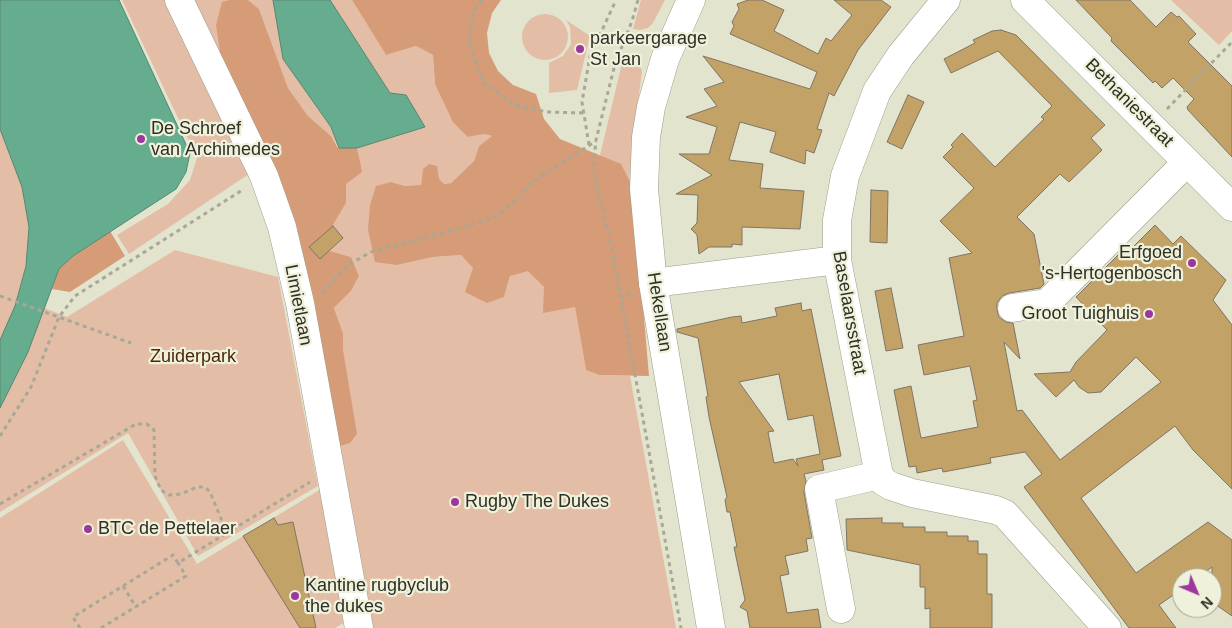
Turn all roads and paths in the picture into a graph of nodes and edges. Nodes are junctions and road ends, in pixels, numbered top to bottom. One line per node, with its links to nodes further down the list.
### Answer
1 (179, 0): 14 (street, Limietlaan)
2 (482, 0): 9 (path)
3 (616, 0): 9 (path)
4 (638, 0): 11 (path)
5 (691, 0): 17 (street, Hekellaan)
6 (946, 0): 16 (street, Baselaarsstraat)
7 (1025, 0): 10 (street, Bethaniestraat)
8 (1232, 42): 10 (path)
9 (584, 113): 12 (path)
10 (1151, 126): 13 (street, Bethaniestraat)
11 (596, 140): 12 (path); 35 (path)
12 (589, 146): 19 (path)
13 (1187, 162): 15 (street, Bethaniestraat); 20 (street)
14 (264, 176): 19 (street, Limietlaan); 21 (path)
15 (1232, 207)
16 (837, 260): 17 (street); 25 (street, Baselaarsstraat)
17 (653, 283): 36 (street, Hekellaan)
18 (0, 296): 21 (path)
19 (300, 303): 24 (street, Limietlaan)
20 (1012, 308)
21 (59, 317): 22 (path); 23 (path)
22 (131, 343)
23 (0, 436)
24 (330, 470): 27 (path); 34 (street, Limietlaan)
25 (879, 475): 31 (street); 37 (street)
26 (0, 504): 27 (path)
27 (227, 533): 28 (path)
28 (178, 563): 29 (path); 30 (path)
29 (123, 586): 30 (path); 32 (path)
30 (136, 607): 33 (path)
31 (841, 609)
32 (80, 628)
33 (101, 628)
34 (359, 628)
35 (681, 628)
36 (711, 628)
37 (1107, 628)

